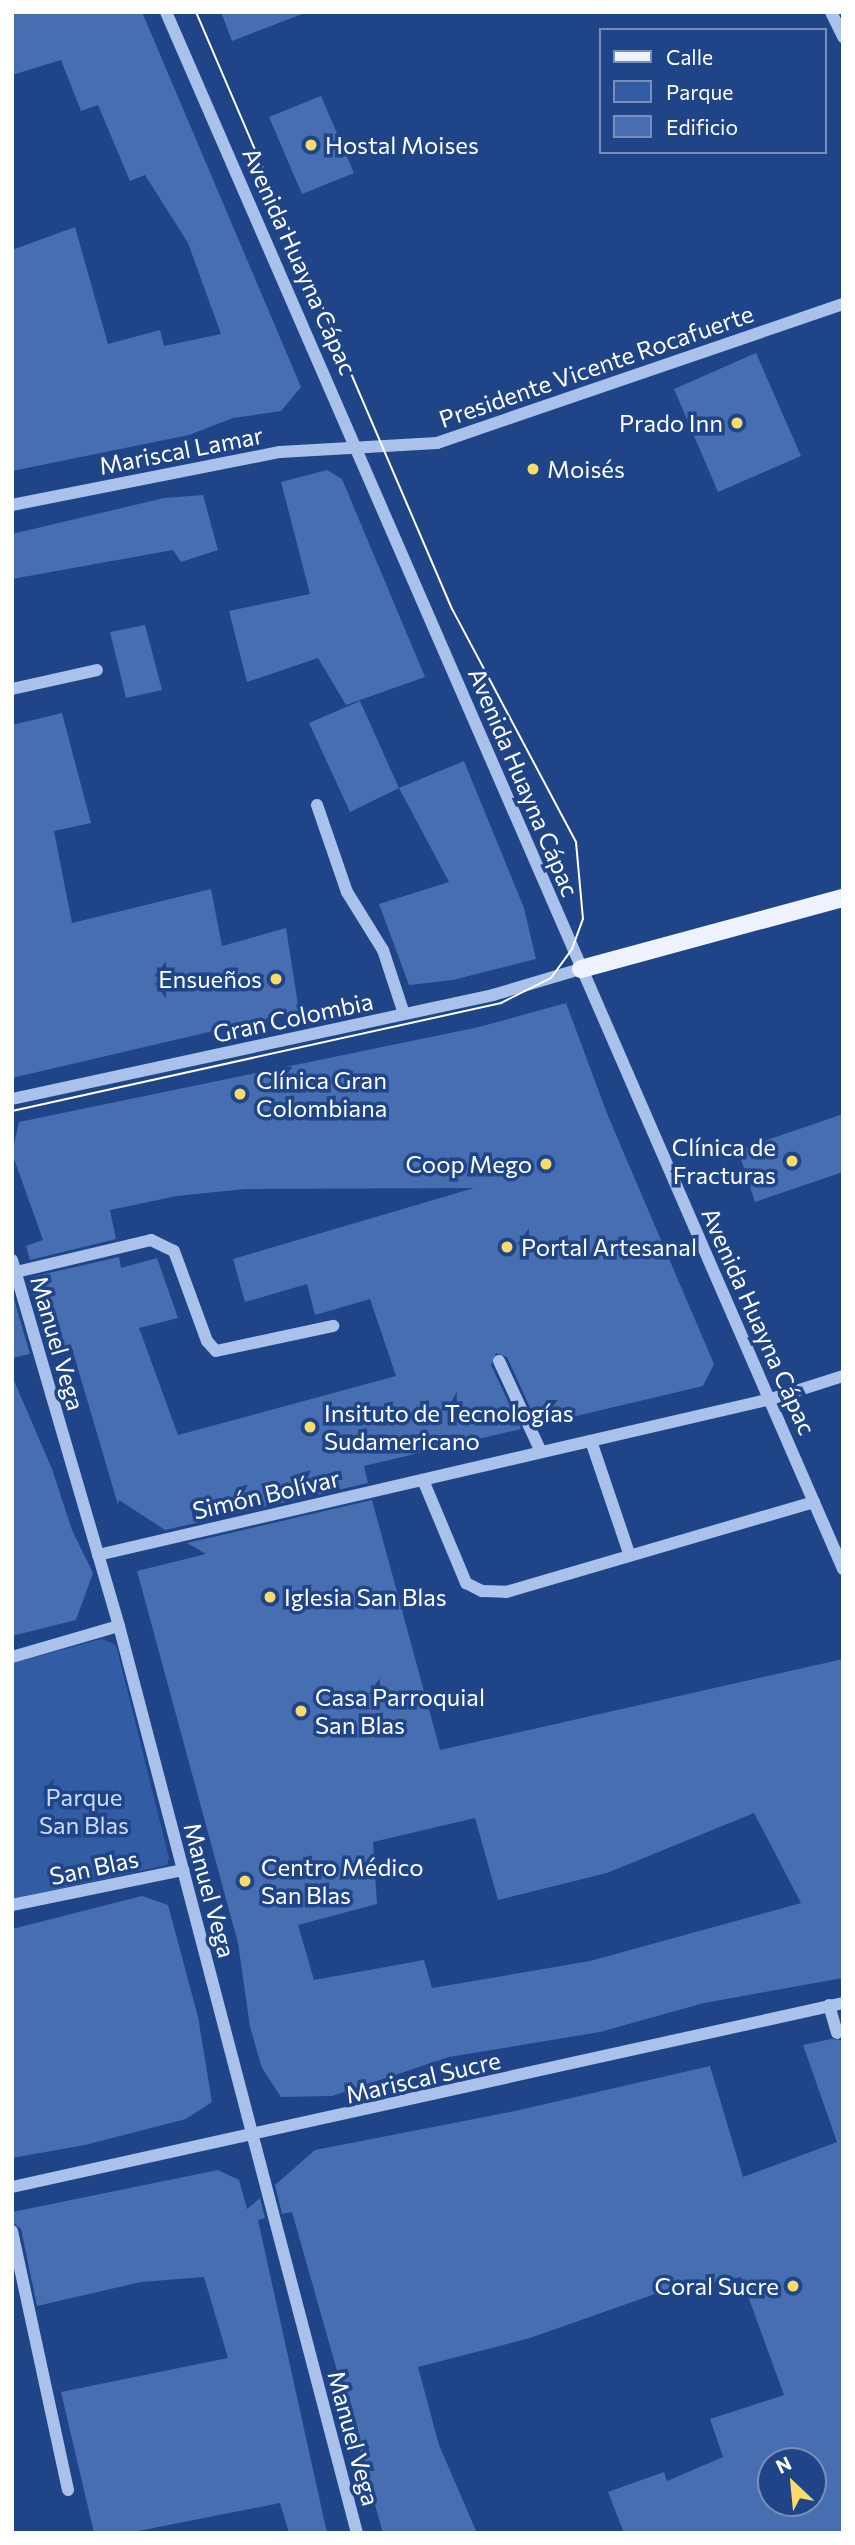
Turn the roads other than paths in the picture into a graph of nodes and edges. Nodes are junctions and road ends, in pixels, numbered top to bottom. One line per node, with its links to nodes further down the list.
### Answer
1 (166, 12): 5 (street, Avenida Huayna Cápac)
2 (831, 12): 3 (street)
3 (843, 37)
4 (843, 304): 5 (street, Presidente Vicente Rocafuerte)
5 (359, 449): 6 (street, Mariscal Lamar); 11 (street, Avenida Huayna Cápac)
6 (12, 505)
7 (97, 670): 8 (street)
8 (12, 689)
9 (317, 805): 12 (street)
10 (843, 898): 11 (main road)
11 (581, 969): 12 (street, Gran Colombia); 18 (street, Avenida Huayna Cápac)
12 (404, 1014): 13 (street, Gran Colombia)
13 (12, 1099)
14 (14, 1266): 15 (street); 23 (street, Manuel Vega)
15 (333, 1326)
16 (499, 1361): 20 (street)
17 (843, 1377): 18 (street, Simón Bolívar)
18 (771, 1399): 19 (street, Simón Bolívar); 22 (street, Avenida Huayna Cápac)
19 (592, 1441): 20 (street, Simón Bolívar); 24 (street)
20 (541, 1452): 21 (street, Simón Bolívar)
21 (423, 1480): 23 (street, Simón Bolívar); 24 (street)
22 (814, 1502): 24 (street); 25 (street, Avenida Huayna Cápac)
23 (98, 1555): 26 (street, Manuel Vega)
24 (630, 1556)
25 (843, 1569)
26 (119, 1626): 27 (street); 28 (street, Manuel Vega)
27 (12, 1657)
28 (183, 1870): 29 (street, San Blas); 33 (street, Manuel Vega)
29 (12, 1905)
30 (843, 2003): 31 (street, Mariscal Sucre)
31 (829, 2006): 32 (street); 33 (street, Mariscal Sucre)
32 (837, 2033)
33 (253, 2137): 34 (street, Mariscal Sucre); 37 (street, Manuel Vega)
34 (12, 2187)
35 (12, 2231): 36 (street)
36 (68, 2490)
37 (357, 2533)

